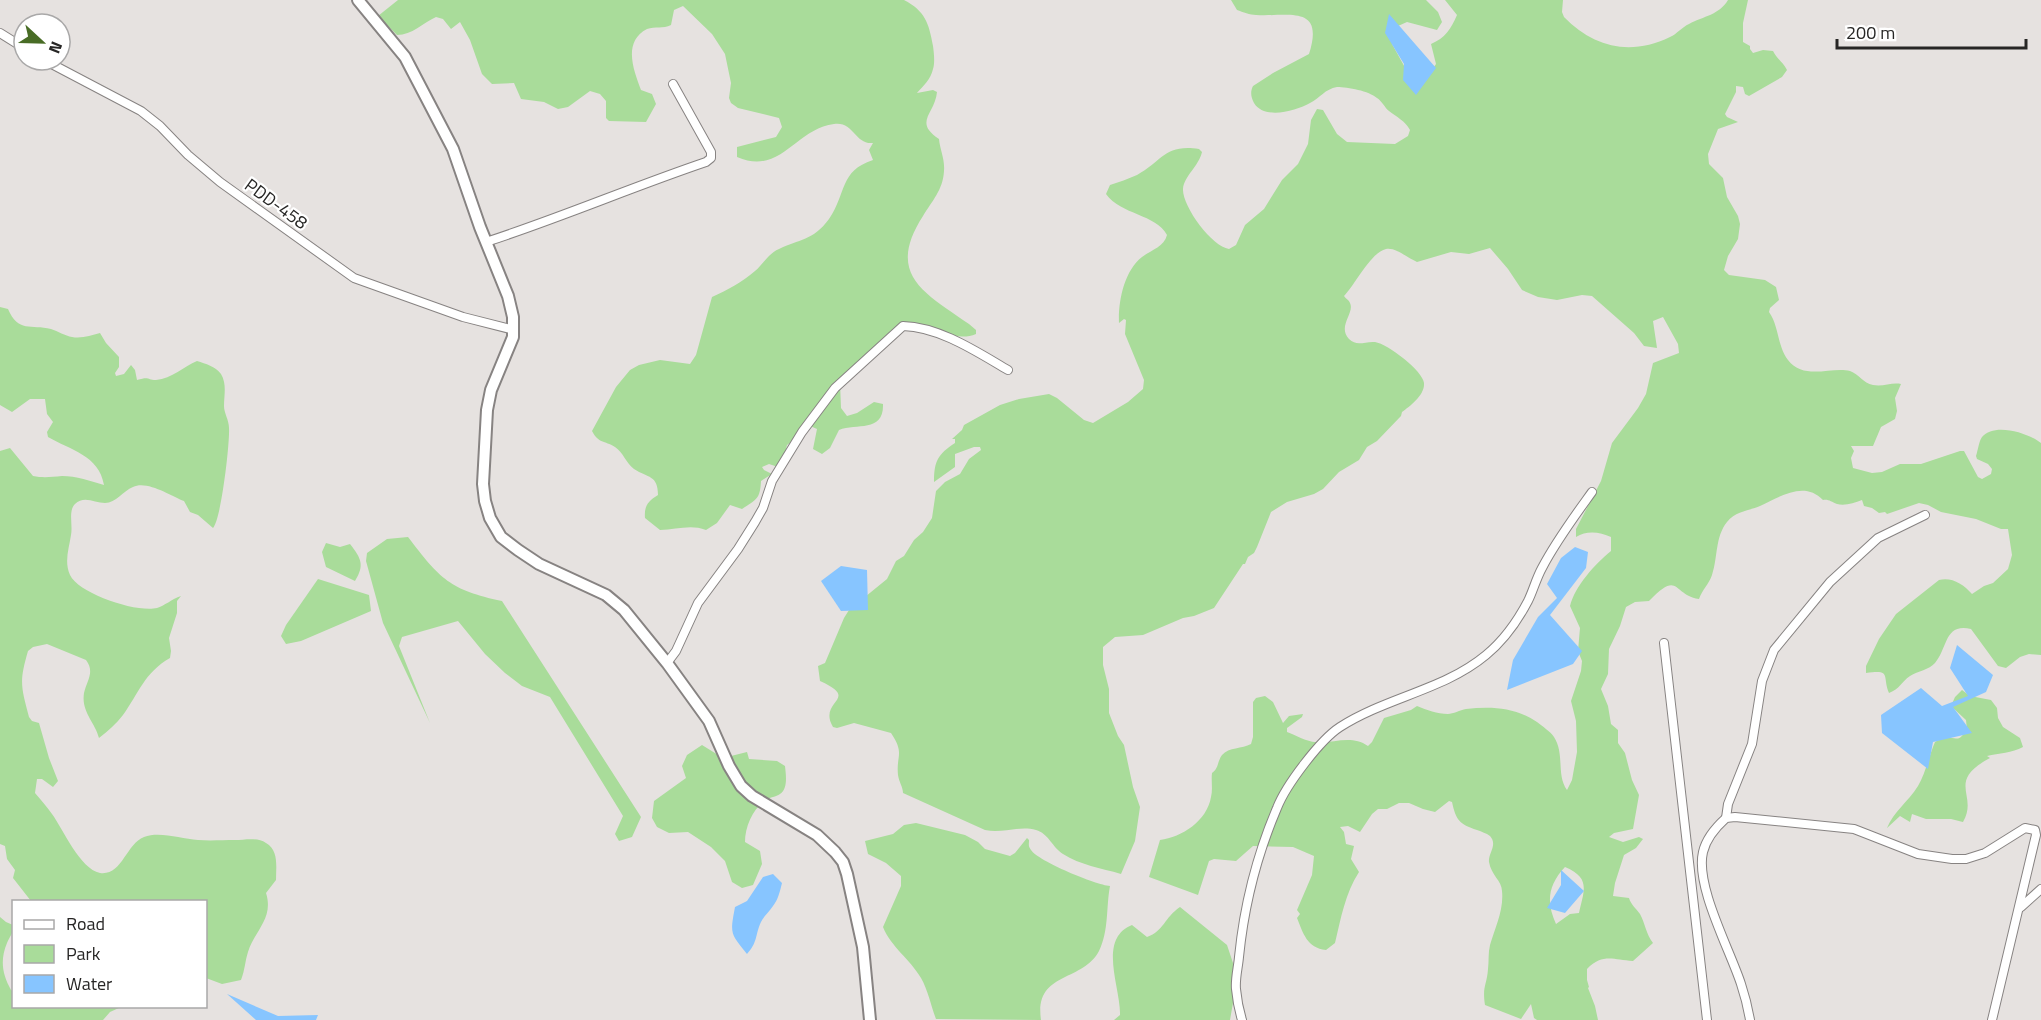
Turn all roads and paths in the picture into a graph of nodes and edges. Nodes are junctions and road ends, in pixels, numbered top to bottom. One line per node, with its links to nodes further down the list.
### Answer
1 (358, 0): 4 (street)
2 (67, 72): 5 (street, PDD-458 / PDD-458)
3 (673, 84): 4 (street)
4 (486, 242): 5 (street)
5 (514, 330): 10 (street)
6 (1008, 370): 10 (street)
7 (1592, 492): 15 (street)
8 (1925, 515): 11 (street)
9 (1664, 643): 16 (street)
10 (667, 663): 14 (street)
11 (1726, 818): 13 (street); 17 (street)
12 (2041, 889): 13 (street)
13 (2020, 907): 18 (street)
14 (870, 1020)
15 (1242, 1020)
16 (1707, 1020)
17 (1750, 1020)
18 (1992, 1020)

